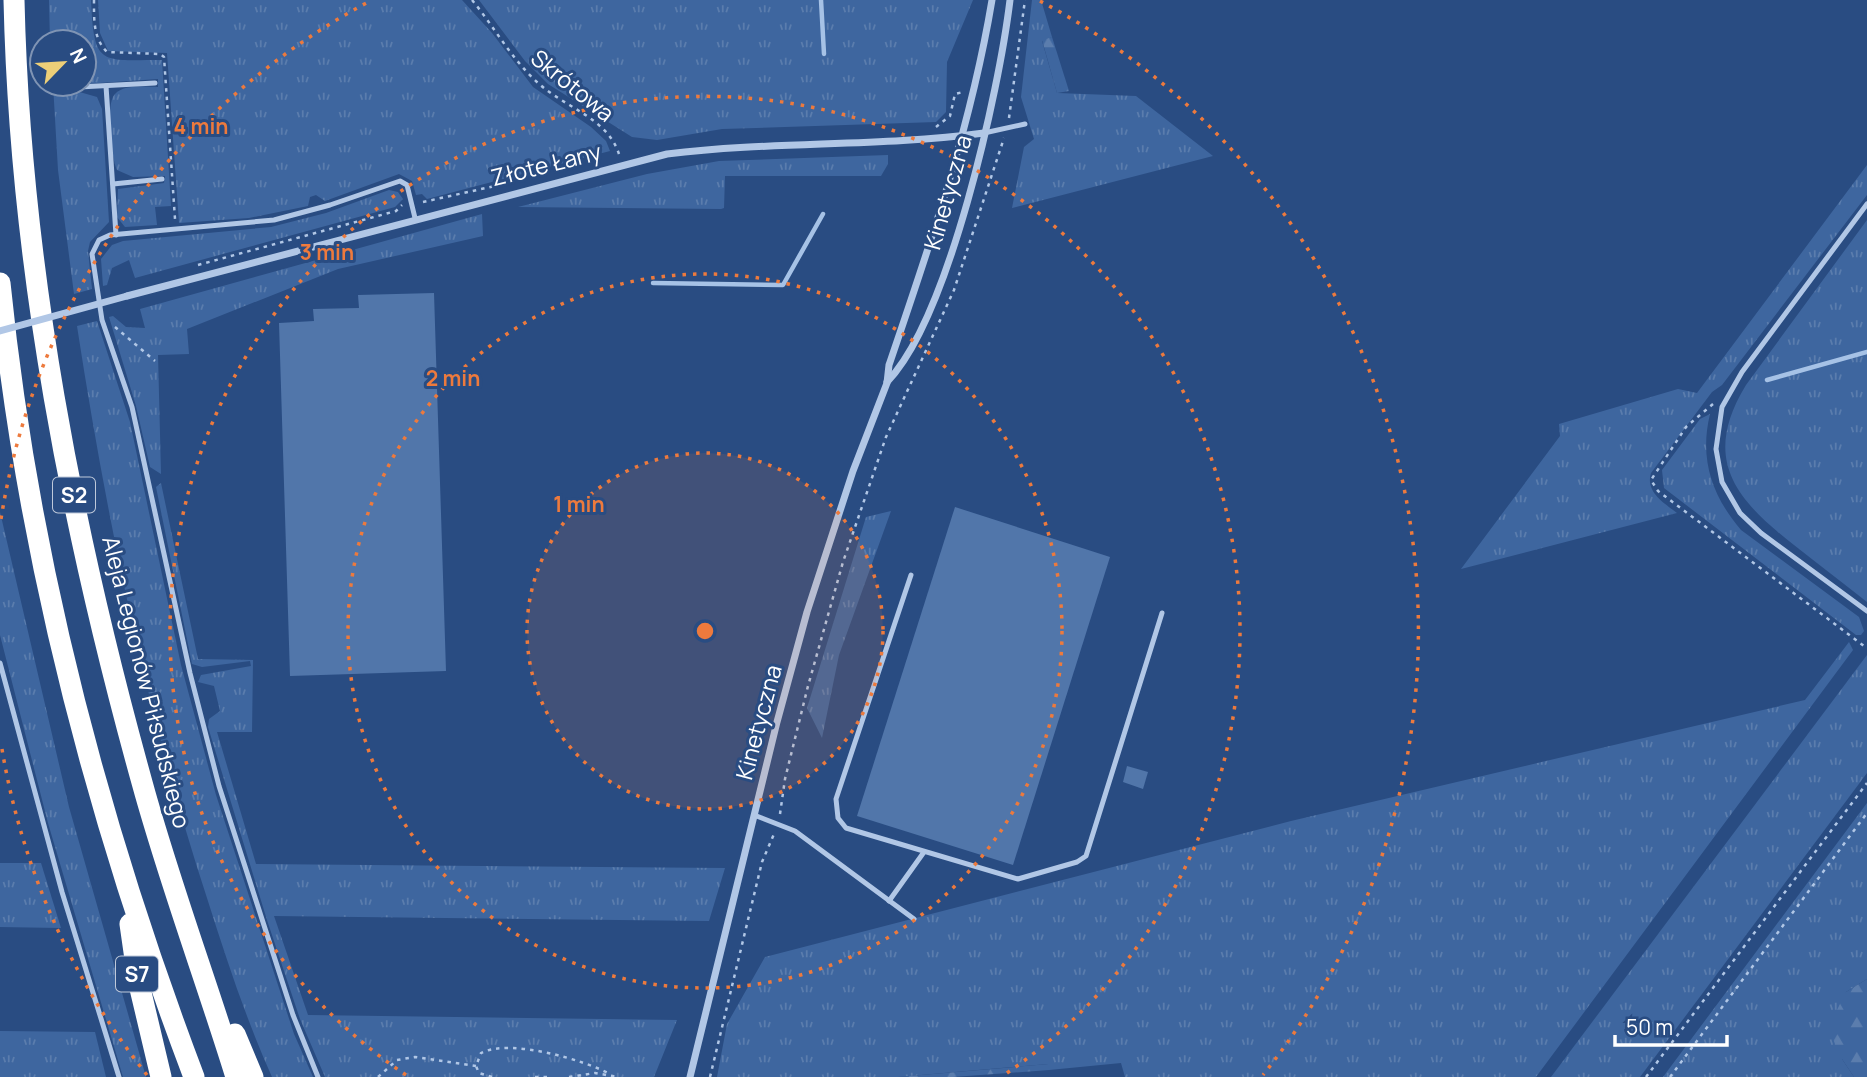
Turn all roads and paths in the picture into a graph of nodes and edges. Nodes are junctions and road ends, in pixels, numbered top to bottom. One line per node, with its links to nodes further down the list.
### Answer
1 (13, 0): 42 (highway, Aleja Legionów Piłsudskiego / S2)
2 (94, 0): 21 (path)
3 (472, 0): 16 (path, Skrótowa)
4 (992, 0): 15 (street, Kinetyczna)
5 (1010, 0): 14 (street, Kinetyczna)
6 (1025, 0): 13 (path)
7 (155, 83): 9 (lane)
8 (98, 86): 9 (lane)
9 (106, 86): 18 (lane)
10 (965, 92): 12 (path)
11 (1026, 124): 13 (lane)
12 (936, 127)
13 (1006, 128): 14 (lane); 37 (path)
14 (984, 133): 15 (street, Złote Łany); 27 (street, Kinetyczna)
15 (961, 136): 16 (street, Złote Łany); 27 (street, Kinetyczna)
16 (622, 164): 20 (street, Złote Łany)
17 (162, 179): 18 (lane)
18 (113, 184): 22 (lane)
19 (1867, 204): 28 (lane)
20 (415, 218): 21 (lane); 25 (street, Złote Łany, bridge)
21 (176, 231): 22 (lane)
22 (116, 235): 24 (lane)
23 (0, 283): 39 (highway, S2)
24 (105, 329): 26 (path); 50 (lane)
25 (0, 331)
26 (155, 361)
27 (887, 383): 36 (street, Kinetyczna)
28 (1728, 395): 30 (lane); 32 (path)
29 (911, 575): 38 (lane)
30 (1867, 611)
31 (1162, 613): 38 (lane)
32 (1864, 646)
33 (0, 663): 45 (lane)
34 (1867, 783): 59 (path)
35 (1867, 813): 60 (path)
36 (754, 815): 37 (lane); 57 (street, Kinetyczna)
37 (777, 823): 40 (lane); 58 (path)
38 (924, 852): 40 (lane)
39 (121, 870): 46 (highway, S7); 47 (highway, S2)
40 (889, 901): 41 (lane)
41 (914, 919)
42 (205, 977): 48 (highway, Aleja Legionów Piłsudskiego / S2); 49 (highway)
43 (476, 1066): 44 (path); 51 (path); 52 (path)
44 (610, 1074): 55 (path); 56 (path)
45 (119, 1077)
46 (161, 1077)
47 (194, 1077)
48 (236, 1077)
49 (253, 1077)
50 (318, 1077)
51 (378, 1077)
52 (492, 1077)
53 (534, 1077): 54 (path)
54 (547, 1077)
55 (569, 1077)
56 (618, 1077)
57 (690, 1077)
58 (710, 1077)
59 (1646, 1077)
60 (1670, 1077)

